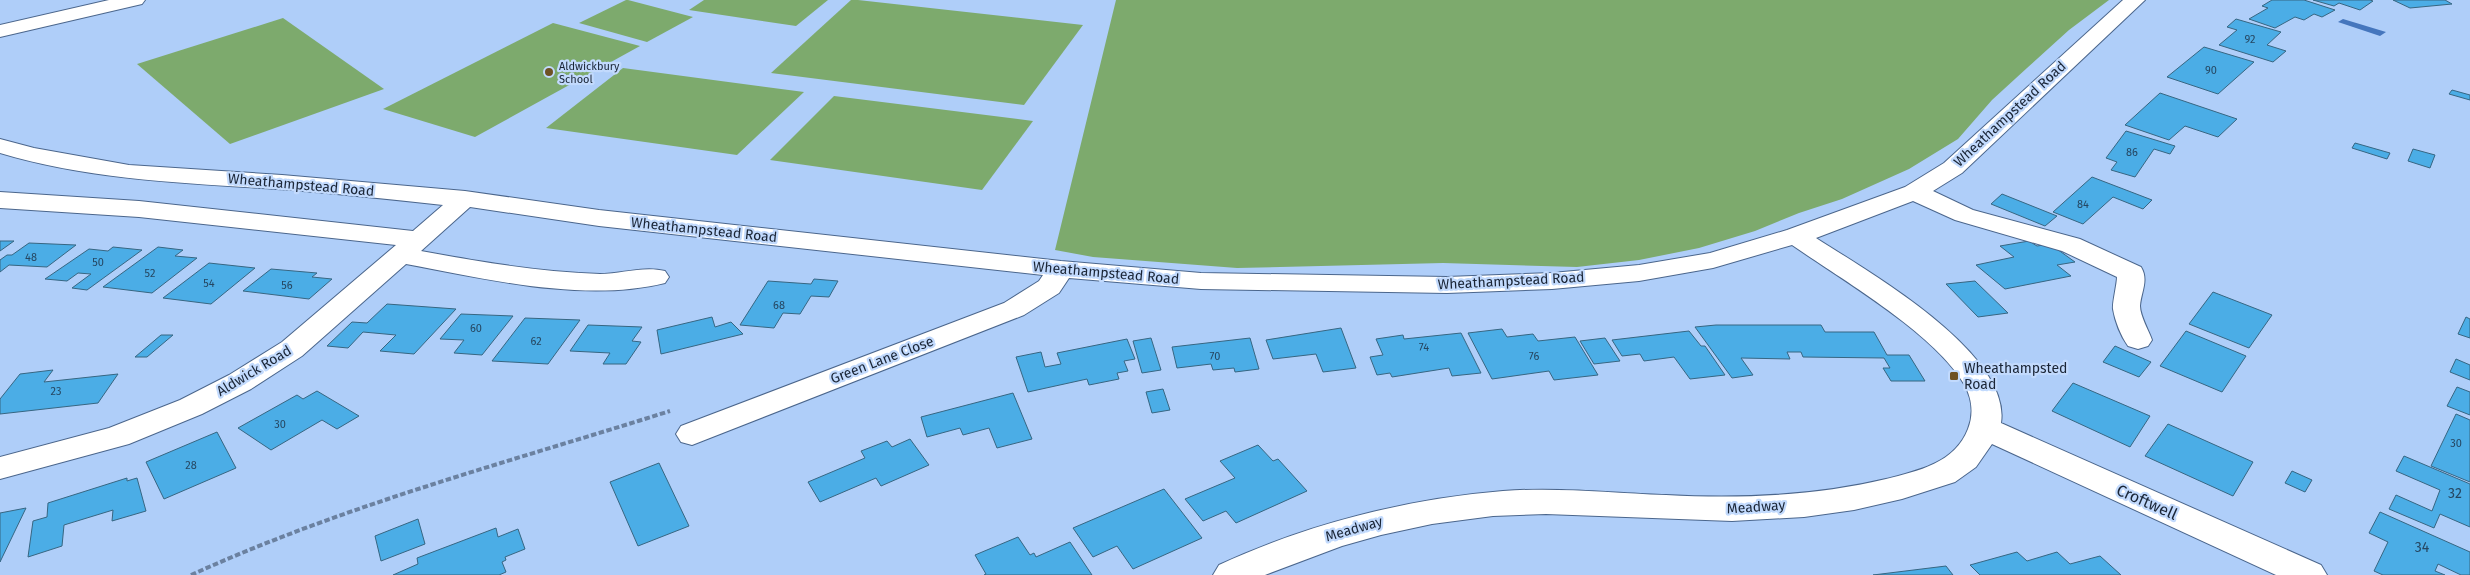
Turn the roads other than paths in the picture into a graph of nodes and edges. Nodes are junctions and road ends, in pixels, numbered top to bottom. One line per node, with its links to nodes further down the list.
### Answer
1 (135, 0): 3 (street)
2 (2135, 0): 5 (street, Wheathampstead Road)
3 (0, 31)
4 (0, 146): 6 (street, Wheathampstead Road)
5 (1914, 192): 8 (street, Wheathampstead Road); 12 (street)
6 (466, 199): 9 (street, Aldwick Road); 10 (street, Wheathampstead Road)
7 (0, 200): 9 (street)
8 (1796, 236): 10 (street, Wheathampstead Road); 13 (street, Meadway)
9 (408, 247): 11 (street); 15 (street, Aldwick Road)
10 (1061, 269): 14 (street, Green Lane Close)
11 (655, 277)
12 (2138, 340)
13 (1985, 428): 16 (street, Meadway); 17 (street, Croftwell)
14 (692, 434)
15 (0, 468)
16 (1231, 575)
17 (2309, 575)

